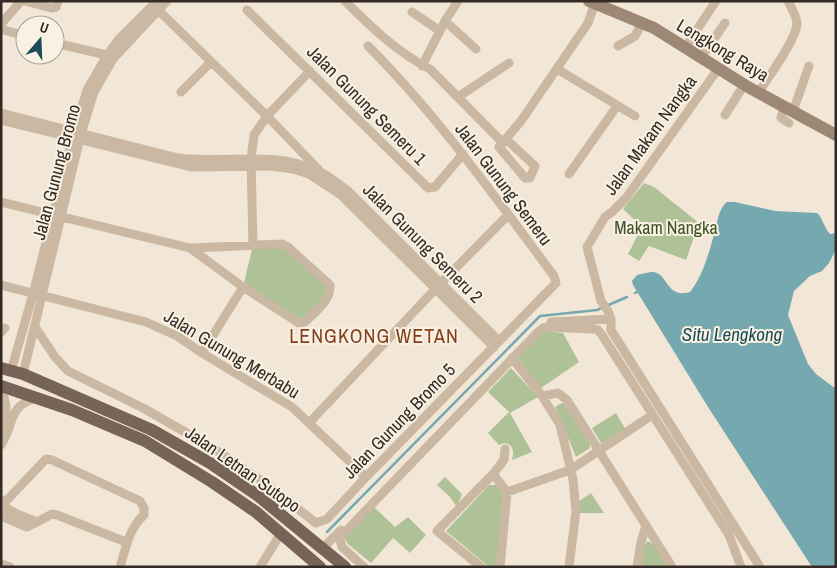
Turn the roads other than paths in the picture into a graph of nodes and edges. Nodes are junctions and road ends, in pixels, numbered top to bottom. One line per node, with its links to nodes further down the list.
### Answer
1 (21, 1): 17 (street)
2 (25, 1): 3 (street)
3 (58, 1)
4 (167, 1): 10 (street, Jalan Gunung Bromo)
5 (345, 1): 30 (street)
6 (458, 1): 14 (street)
7 (716, 1): 24 (street)
8 (788, 1): 37 (street)
9 (592, 2): 11 (street, Lengkong Raya); 32 (street)
10 (155, 4): 26 (street, Jalan Gunung Bromo); 28 (street, Jalan Gunung Semeru 2)
11 (614, 5): 15 (street, Lengkong Raya)
12 (247, 10): 34 (street, Jalan Gunung Semeru 1)
13 (412, 12): 19 (street)
14 (445, 21): 19 (street); 25 (street)
15 (642, 23): 23 (street); 24 (street, Lengkong Raya)
16 (725, 23): 27 (street)
17 (1, 24)
18 (1, 29): 20 (street)
19 (440, 31): 30 (street)
20 (15, 33)
21 (65, 46): 26 (street)
22 (368, 46): 49 (street, Jalan Gunung Semeru)
23 (618, 46)
24 (685, 48): 27 (street, Lengkong Raya)
25 (476, 49)
26 (110, 57): 48 (street, Jalan Gunung Bromo)
27 (701, 58): 33 (street, Lengkong Raya)
28 (212, 62): 36 (street); 43 (street, Jalan Gunung Semeru 2)
29 (509, 63): 38 (street)
30 (422, 66): 38 (street)
31 (808, 66): 40 (street)
32 (557, 69): 38 (street); 39 (street)
33 (718, 69): 35 (street, Lengkong Raya); 63 (street, Jalan Makam Nangka)
34 (310, 71): 43 (street); 49 (street, Jalan Gunung Semeru 1)
35 (744, 85): 37 (street, Lengkong Raya); 42 (street)
36 (182, 92)
37 (758, 93): 40 (street, Lengkong Raya)
38 (458, 97)
39 (617, 106): 44 (street); 52 (street)
40 (788, 108): 46 (street); 47 (street, Lengkong Raya)
41 (1, 114): 48 (street)
42 (725, 115)
43 (267, 116): 50 (street); 51 (street, Jalan Gunung Semeru 2)
44 (635, 116)
45 (1, 120): 48 (street)
46 (789, 123)
47 (836, 135)
48 (76, 136): 50 (street, Jalan Gunung Semeru 2); 56 (street, Jalan Gunung Bromo)
49 (463, 154): 55 (street, Jalan Gunung Semeru)
50 (252, 162): 51 (street, Jalan Gunung Semeru 2); 53 (street, Jalan Gunung Semeru 2); 57 (street)
51 (320, 171): 53 (street, Jalan Gunung Semeru 2); 60 (street, Jalan Gunung Semeru 2)
52 (569, 174)
53 (327, 185): 60 (street, Jalan Gunung Semeru 2)
54 (1, 202): 56 (street)
55 (508, 215): 60 (street); 65 (street, Jalan Gunung Semeru)
56 (57, 216): 58 (street); 62 (street, Jalan Gunung Bromo)
57 (253, 245): 58 (street); 61 (street)
58 (190, 248): 61 (street)
59 (1, 285): 62 (street, Jalan Gunung Merbabu)
60 (438, 286): 65 (street, Jalan Gunung Semeru 2); 73 (street)
61 (243, 287): 66 (street)
62 (37, 295): 64 (street, Jalan Gunung Bromo); 66 (street, Jalan Gunung Merbabu); 68 (street, Jalan Gunung Bromo)
63 (609, 315): 88 (street); 102 (street)
64 (34, 328): 68 (street, Jalan Gunung Bromo); 80 (street, Jalan Gunung Bromo 5)
65 (497, 344): 80 (street, Jalan Gunung Bromo 5)
66 (202, 353): 73 (street, Jalan Gunung Merbabu)
67 (512, 358): 70 (street); 72 (street); 95 (street)
68 (12, 371): 88 (main road, Jalan Letnan Sutopo)
69 (1, 388): 71 (main road, Jalan Letnan Sutopo); 74 (street)
70 (542, 396): 76 (street); 78 (street)
71 (38, 397): 75 (street); 86 (main road, Jalan Letnan Sutopo)
72 (652, 415): 76 (street); 101 (street)
73 (309, 423): 80 (street, Jalan Gunung Merbabu)
74 (1, 429)
75 (1, 445)
76 (599, 449): 78 (street); 85 (street)
77 (505, 450): 79 (street)
78 (570, 470): 81 (street); 98 (street)
79 (493, 474): 81 (street); 96 (street)
80 (366, 477)
81 (508, 492): 97 (street)
82 (1, 504): 84 (street); 87 (street)
83 (1, 516): 84 (street)
84 (37, 522): 87 (street)
85 (646, 526): 99 (street); 100 (street)
86 (281, 533): 92 (street); 93 (main road, Jalan Letnan Sutopo)
87 (126, 542): 91 (street)
88 (323, 548): 94 (main road, Jalan Letnan Sutopo)
89 (1, 564): 90 (street)
90 (10, 567)
91 (120, 567)
92 (260, 567)
93 (320, 567)
94 (345, 567)
95 (364, 567)
96 (481, 567)
97 (500, 567)
98 (569, 567)
99 (637, 567)
100 (672, 567)
101 (741, 567)
102 (760, 567)

